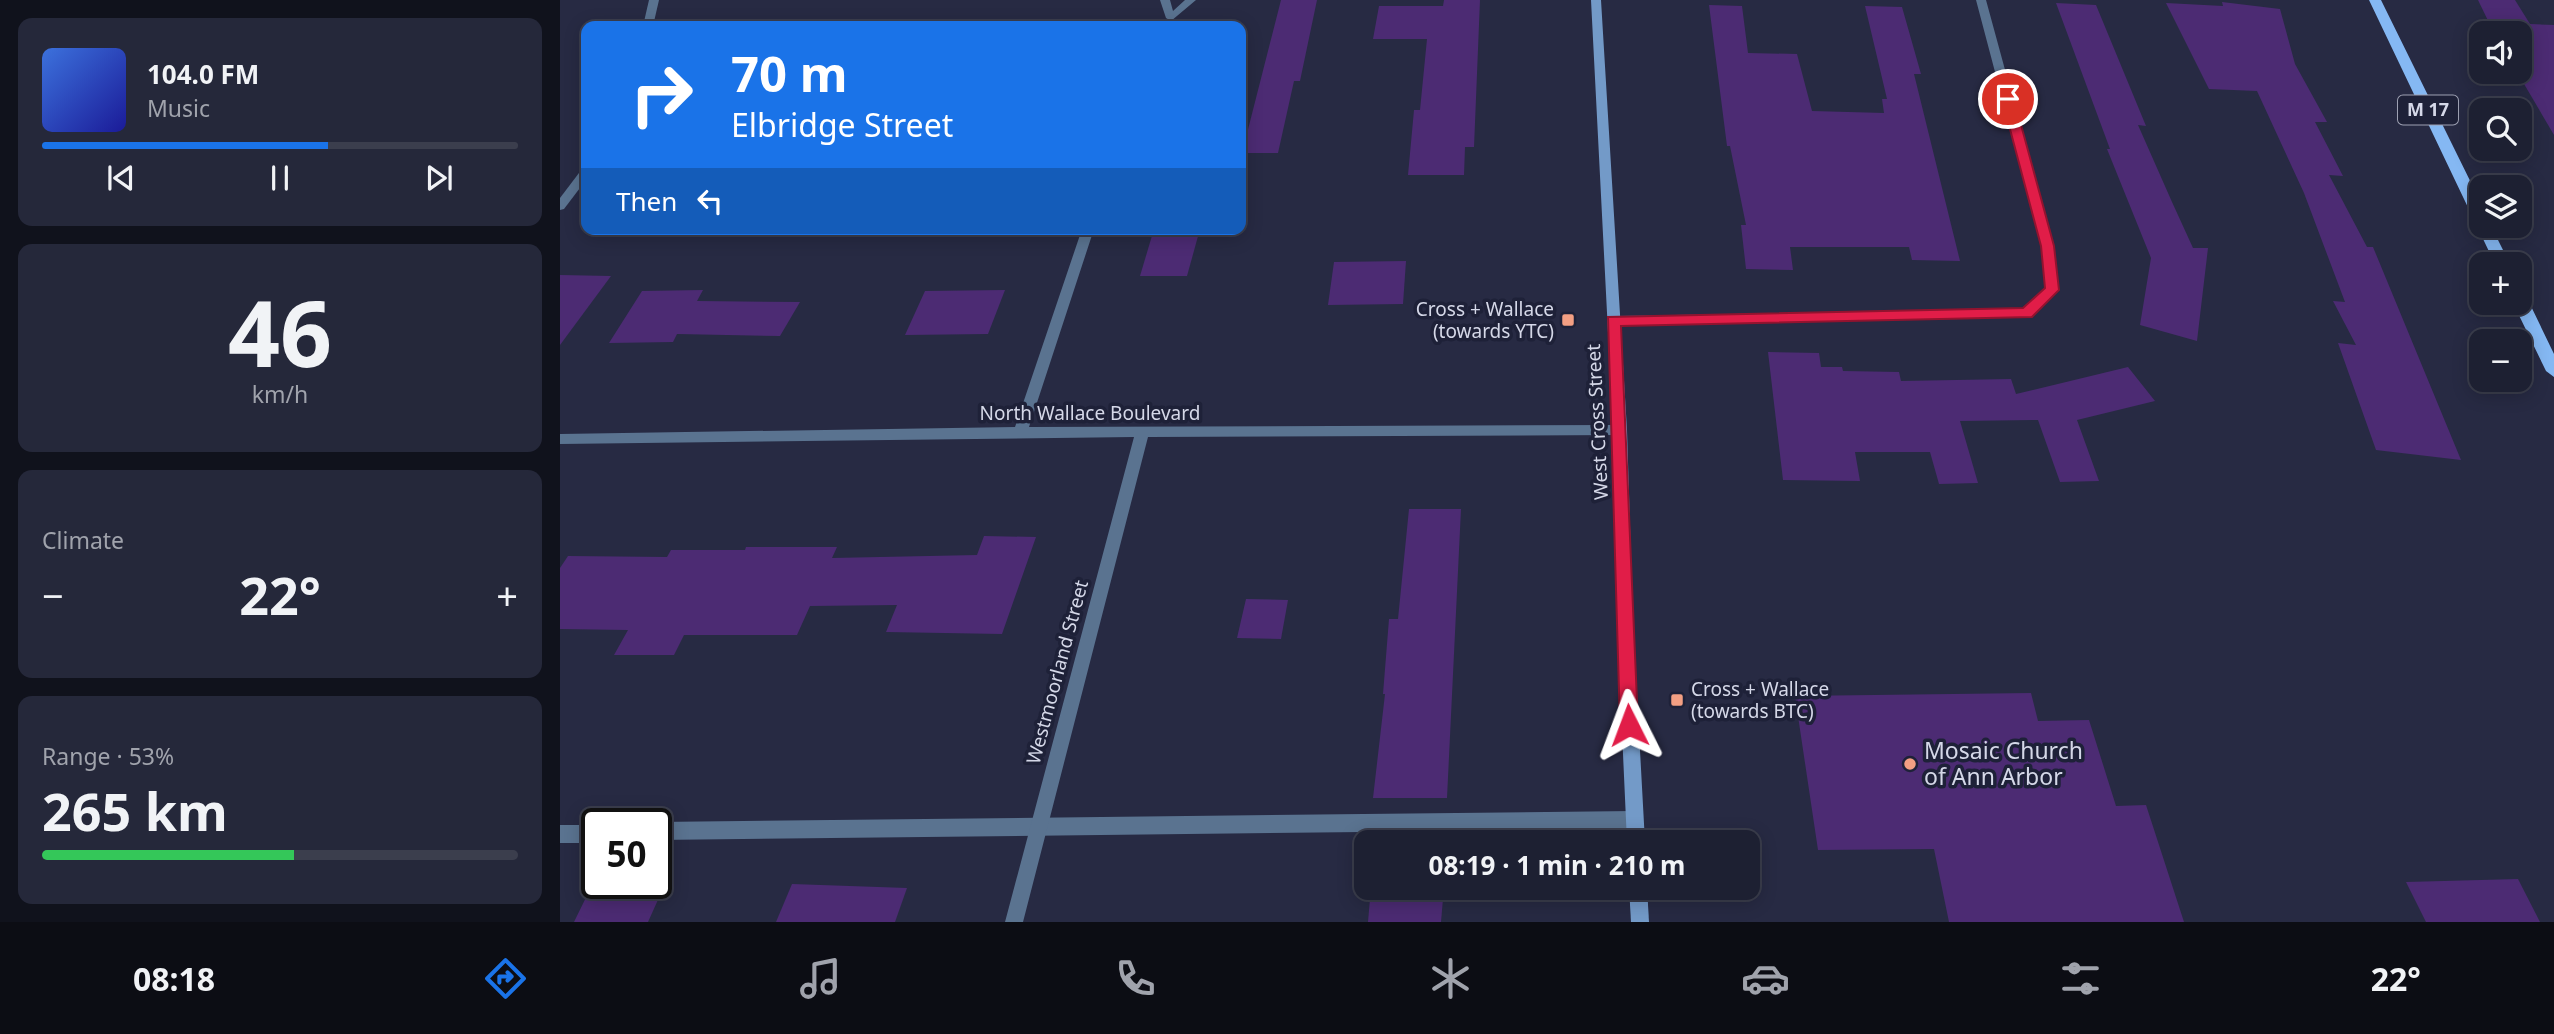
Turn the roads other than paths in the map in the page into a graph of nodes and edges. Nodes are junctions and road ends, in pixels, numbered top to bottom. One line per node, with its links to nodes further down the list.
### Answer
1 (654, 0): 7 (street)
2 (1165, 0): 8 (street)
3 (1191, 0): 9 (street)
4 (1596, 0): 15 (main road, West Cross Street)
5 (1981, 0): 15 (street)
6 (2375, 0): 11 (main road, M 17)
7 (649, 21)
8 (1168, 21)
9 (1169, 21)
10 (581, 179): 12 (street)
11 (2469, 193)
12 (560, 206)
13 (1086, 235): 18 (street)
14 (2527, 315): 16 (main road)
15 (1614, 321): 17 (main road, West Cross Street)
16 (2554, 371)
17 (1620, 430): 19 (street, North Wallace Boulevard); 21 (main road, West Cross Street)
18 (1020, 432): 19 (street, North Wallace Boulevard); 20 (street, North Wallace Boulevard)
19 (1142, 432): 22 (street, Westmoorland Street)
20 (560, 439)
21 (1634, 820): 22 (street); 23 (main road, West Cross Street)
22 (1038, 828): 24 (street); 28 (street, Westmoorland Street)
23 (1635, 830)
24 (672, 831)
25 (560, 834): 26 (street)
26 (581, 834)
27 (1639, 900): 29 (main road)
28 (1014, 922)
29 (1640, 922)

